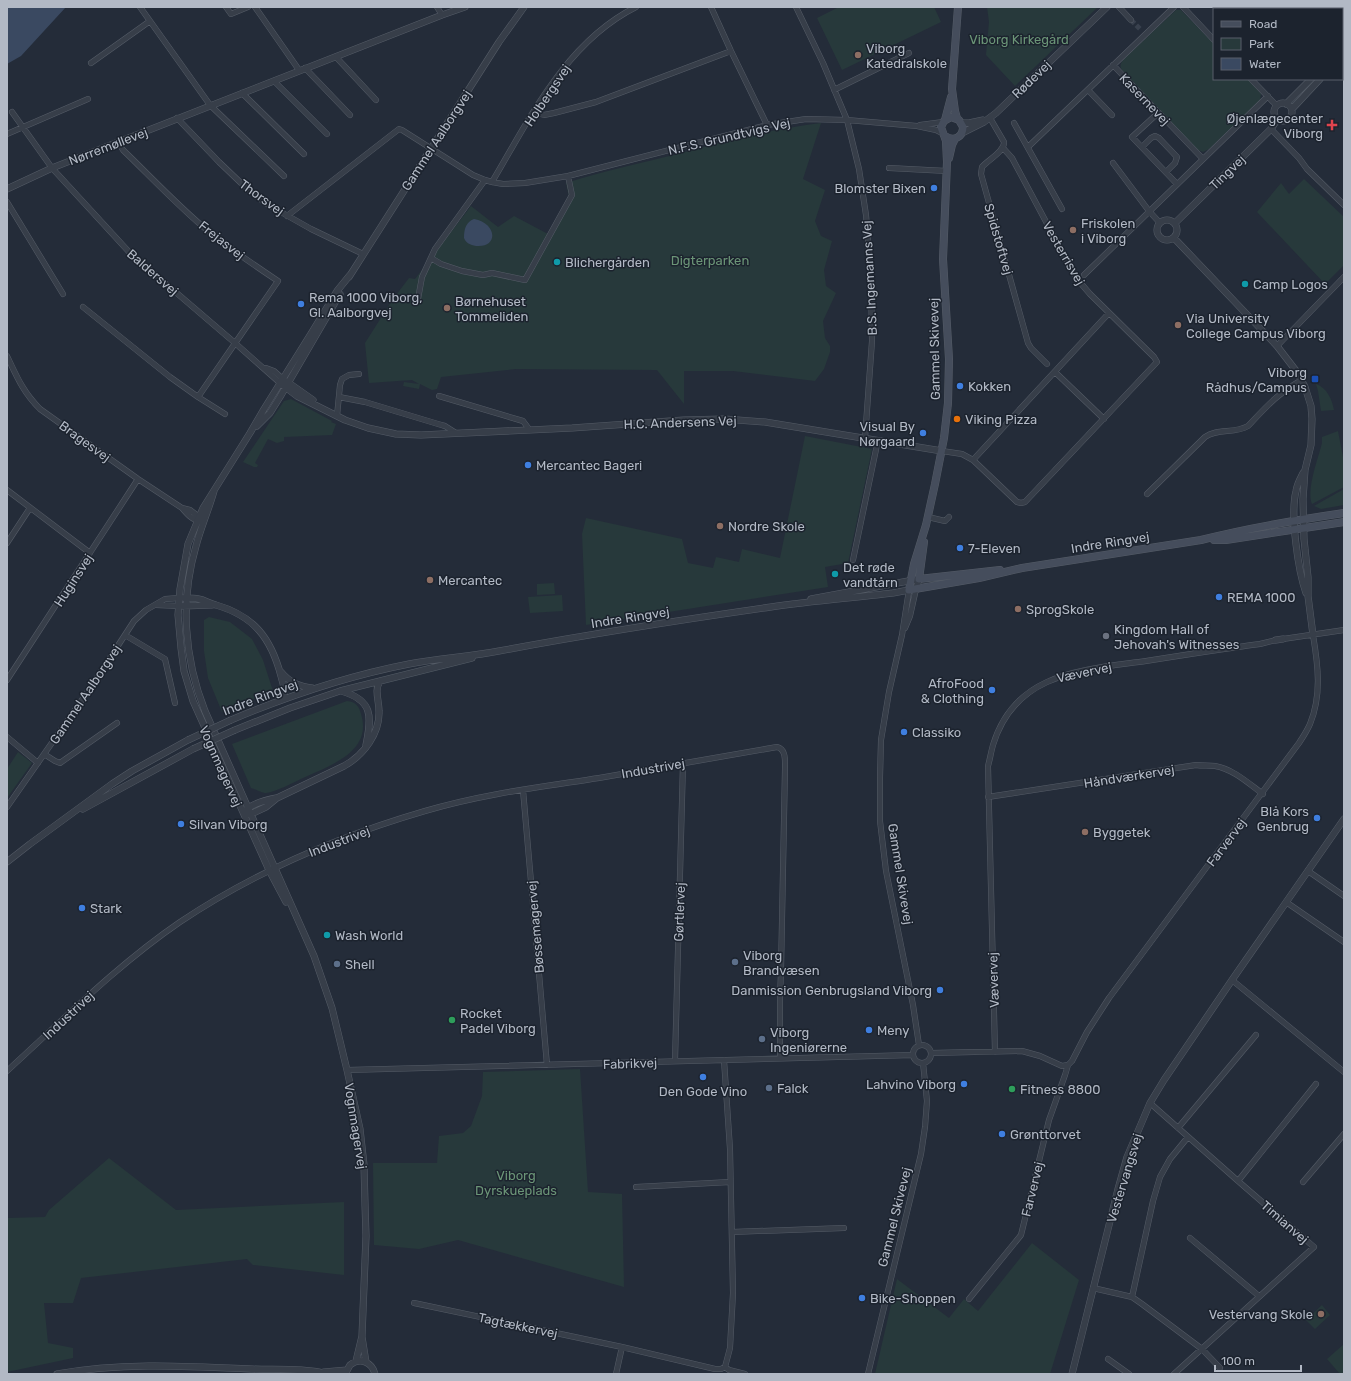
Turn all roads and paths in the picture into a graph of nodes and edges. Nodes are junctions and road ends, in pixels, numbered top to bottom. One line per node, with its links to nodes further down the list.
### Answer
1 (140, 7): 18 (street)
2 (226, 7): 3 (street)
3 (248, 7)
4 (255, 7): 26 (street)
5 (437, 7): 16 (street)
6 (465, 7): 16 (street, Nørremøllevej)
7 (524, 7): 66 (street, Gammel Aalborgvej)
8 (636, 7): 43 (street, Holbergsvej)
9 (711, 7): 20 (street)
10 (796, 7): 32 (street, B.S. Ingemanns Vej)
11 (958, 7): 31 (main road)
12 (1107, 7): 48 (street, Rødevej)
13 (1119, 7): 17 (street)
14 (1174, 7): 24 (street, Kasernevej)
15 (1182, 7): 19 (street)
16 (442, 15): 22 (street, Nørremøllevej)
17 (1131, 20)
18 (150, 21): 23 (street); 39 (street)
19 (1213, 39)
20 (731, 51): 43 (street); 54 (street)
21 (909, 53): 32 (street)
22 (336, 57): 25 (street, Nørremøllevej); 37 (street)
23 (91, 63)
24 (1113, 65): 33 (street); 44 (street, Kasernevej)
25 (305, 68): 26 (street, Nørremøllevej); 45 (street)
26 (299, 70): 30 (street, Nørremøllevej)
27 (1253, 80): 35 (street)
28 (1310, 80): 38 (street)
29 (1319, 80): 41 (street)
30 (274, 81): 34 (street, Nørremøllevej); 60 (street)
31 (952, 88): 50 (main road); 52 (main road)
32 (834, 90): 49 (street, B.S. Ingemanns Vej)
33 (1088, 90): 46 (street); 64 (street)
34 (242, 93): 39 (street, Nørremøllevej); 68 (street)
35 (1268, 96): 40 (street); 69 (street)
36 (88, 99): 56 (street)
37 (376, 100)
38 (1286, 104): 40 (street); 41 (street)
39 (210, 105): 47 (street, Nørremøllevej); 76 (street)
40 (1276, 106): 51 (street)
41 (1292, 109): 51 (street)
42 (12, 112): 56 (street, Baldersvej)
43 (534, 112): 79 (street, Holbergsvej)
44 (1158, 113): 65 (street); 69 (street, Kasernevej)
45 (350, 115)
46 (1112, 115)
47 (178, 118): 63 (street, Nørremøllevej); 86 (street, Thorsvej)
48 (990, 118): 50 (street); 58 (street, Rødevej); 67 (street)
49 (847, 120): 54 (street, N.F.S. Grundtvigs Vej); 55 (street, N.F.S. Grundtvigs Vej); 117 (street, B.S. Ingemanns Vej)
50 (960, 120): 52 (main road); 58 (main road)
51 (1277, 120): 57 (street, Tingvej)
52 (944, 121): 55 (street, N.F.S. Grundtvigs Vej); 61 (main road)
53 (1014, 123): 64 (street)
54 (767, 125): 77 (street, N.F.S. Grundtvigs Vej)
55 (917, 126): 61 (street, N.F.S. Grundtvigs Vej)
56 (23, 127): 59 (street); 72 (street, Baldersvej)
57 (1271, 129): 83 (street); 88 (street, Tingvej)
58 (962, 133): 62 (main road)
59 (7, 134)
60 (327, 134)
61 (943, 134): 62 (main road); 70 (main road, Gammel Skivevej)
62 (955, 139): 70 (main road, Gammel Skivevej)
63 (118, 142): 72 (street, Nørremøllevej); 99 (street, Frejasvej)
64 (1028, 147): 84 (street)
65 (1142, 147): 75 (street); 75 (street)
66 (431, 148): 78 (street, N.F.S. Grundtvigs Vej); 86 (street, N.F.S. Grundtvigs Vej); 90 (street, Gammel Aalborgvej)
67 (1003, 148): 98 (street, Vesterrisvej); 102 (street, Spidstoftvej)
68 (304, 154)
69 (1203, 159): 80 (street)
70 (947, 162): 74 (main road, Gammel Skivevej)
71 (1113, 163): 85 (street)
72 (52, 168): 81 (street, Nørremøllevej); 99 (street, Baldersvej)
73 (889, 168): 74 (street)
74 (946, 171): 119 (main road, Gammel Skivevej)
75 (1166, 172): 80 (street)
76 (284, 176)
77 (568, 176): 79 (street, N.F.S. Grundtvigs Vej); 91 (street)
78 (485, 180): 79 (street, N.F.S. Grundtvigs Vej); 91 (street)
79 (492, 182)
80 (1177, 184): 85 (street)
81 (7, 189)
82 (7, 202): 95 (street)
83 (1344, 205)
84 (1062, 209)
85 (1149, 211): 87 (street); 93 (street)
86 (287, 216): 90 (street, Thorsvej)
87 (1160, 223): 88 (street); 89 (street)
88 (1174, 223): 89 (street)
89 (1174, 238): 100 (street)
90 (363, 254): 92 (street, Gammel Aalborgvej)
91 (431, 258): 96 (street)
92 (350, 274): 106 (street, Gammel Aalborgvej); 107 (street, Gammel Aalborgvej)
93 (1084, 275)
94 (1344, 277): 100 (street)
95 (63, 294)
96 (418, 299)
97 (83, 307): 109 (street)
98 (1109, 313): 103 (street); 113 (street, Vesterrisvej)
99 (236, 343): 106 (street, Baldersvej); 109 (street)
100 (1277, 346): 105 (street)
101 (7, 356): 122 (street, Bragesvej)
102 (1047, 364)
103 (1055, 372): 113 (street); 120 (street)
104 (359, 374): 110 (street)
105 (1302, 380): 121 (street); 125 (street)
106 (281, 381): 107 (street, H.C. Andersens Vej); 115 (street, Gammel Aalborgvej)
107 (287, 386): 112 (street, H.C. Andersens Vej); 115 (street, Gammel Aalborgvej)
108 (439, 396): 114 (street)
109 (198, 397): 111 (street)
110 (339, 397): 112 (street); 116 (street)
111 (225, 414)
112 (337, 416): 116 (street, H.C. Andersens Vej)
113 (1104, 418): 120 (street)
114 (529, 429): 116 (street, H.C. Andersens Vej); 117 (street, H.C. Andersens Vej)
115 (250, 433): 124 (street, Gammel Aalborgvej)
116 (456, 433)
117 (865, 438): 118 (street, H.C. Andersens Vej)
118 (878, 440): 119 (street, H.C. Andersens Vej); 141 (street)
119 (942, 451): 120 (street); 129 (main road, Gammel Skivevej)
120 (973, 460)
121 (1305, 470): 131 (street, Farvervej); 132 (street, Farvervej)
122 (138, 479): 130 (street, Bragesvej); 140 (street, Huginsvej)
123 (7, 490): 126 (street)
124 (214, 491): 130 (street, Gammel Aalborgvej); 133 (street, Gammel Aalborgvej)
125 (1148, 494)
126 (30, 508): 139 (street); 140 (street)
127 (1344, 513): 131 (main road, Indre Ringvej)
128 (949, 516): 129 (street)
129 (928, 517): 135 (main road, Gammel Skivevej)
130 (198, 518): 133 (street, Bragesvej); 148 (street, Gammel Aalborgvej)
131 (1304, 519): 132 (main road, Indre Ringvej); 136 (street, Farvervej)
132 (1295, 520): 137 (street, Farvervej); 138 (main road, Indre Ringvej)
133 (204, 522): 149 (street, Gammel Aalborgvej)
134 (1344, 522): 136 (main road, Indre Ringvej)
135 (926, 525): 143 (main road, Gammel Skivevej); 144 (main road, Gammel Skivevej)
136 (1304, 528): 137 (main road, Indre Ringvej); 147 (street, Farvervej)
137 (1295, 529): 138 (main road, Indre Ringvej); 147 (street, Farvervej)
138 (1201, 540): 142 (main road, Indre Ringvej)
139 (7, 543)
140 (90, 553): 161 (street, Huginsvej)
141 (853, 560)
142 (1022, 568): 143 (main road, Indre Ringvej); 145 (main road, Indre Ringvej)
143 (919, 579): 144 (street, Indre Ringvej); 145 (street, Gammel Skivevej)
144 (910, 580): 146 (main road, Gammel Skivevej); 154 (street, Indre Ringvej)
145 (916, 589): 146 (main road, Indre Ringvej); 157 (street, Gammel Skivevej)
146 (909, 590): 154 (street, Indre Ringvej); 157 (street, Gammel Skivevej)
147 (1308, 596): 158 (street, Farvervej)
148 (179, 598): 149 (street); 150 (street, Gammel Aalborgvej); 152 (street, Vognmagervej)
149 (187, 598): 151 (street); 153 (street, Vognmagervej)
150 (156, 605): 152 (street); 156 (street, Gammel Aalborgvej)
151 (215, 605): 153 (street); 160 (street)
152 (179, 606): 153 (street); 179 (street, Vognmagervej)
153 (187, 606): 178 (street, Vognmagervej)
154 (772, 607): 159 (street, Indre Ringvej)
155 (1344, 630): 158 (street, Vævervej)
156 (125, 635): 166 (street, Gammel Aalborgvej); 170 (street, Gammel Aalborgvej)
157 (902, 635): 193 (street, Gammel Skivevej)
158 (1313, 635): 174 (street, Farvervej); 175 (street, Vævervej)
159 (491, 652): 162 (street, Indre Ringvej); 163 (street, Indre Ringvej)
160 (280, 671): 163 (street); 165 (street)
161 (7, 680)
162 (380, 681): 164 (street, Indre Ringvej); 169 (street)
163 (315, 688): 165 (street, Indre Ringvej)
164 (340, 691): 169 (street); 182 (street, Indre Ringvej, bridge)
165 (278, 702): 182 (street, Indre Ringvej, bridge)
166 (175, 703)
167 (117, 723): 170 (street, Gammel Aalborgvej)
168 (7, 737): 171 (street)
169 (366, 746): 176 (street)
170 (44, 754): 171 (street, Gammel Aalborgvej)
171 (38, 763): 177 (street, Gammel Aalborgvej)
172 (683, 764): 173 (street, Industrivej); 197 (street, Industrivej); 199 (street, Gørtlervej)
173 (523, 790): 184 (street, Industrivej); 201 (street, Bøssemagervej)
174 (1263, 794): 175 (street, Håndværkervej); 202 (street, Farvervej)
175 (988, 797): 194 (street, Vævervej)
176 (278, 798): 178 (street); 180 (street)
177 (7, 807)
178 (248, 808): 179 (street); 180 (street, Vognmagervej)
179 (243, 814): 180 (street); 185 (street, Vognmagervej)
180 (251, 814): 184 (street, Vognmagervej)
181 (1344, 819): 186 (street, Vestervangsvej)
182 (61, 822): 183 (street, Indre Ringvej)
183 (7, 862)
184 (275, 867): 185 (street, Industrivej); 189 (street, Vognmagervej)
185 (269, 870): 189 (street, Vognmagervej); 204 (street, Industrivej)
186 (1308, 871): 187 (street); 188 (street, Vestervangsvej)
187 (1344, 896)
188 (1286, 902): 190 (street); 191 (street, Vestervangsvej)
189 (299, 924): 203 (street, Vognmagervej)
190 (1344, 942)
191 (1232, 980): 205 (street); 207 (street, Vestervangsvej)
192 (1256, 1035): 208 (street)
193 (919, 1045): 195 (street); 196 (street)
194 (995, 1052): 195 (street); 202 (street)
195 (931, 1053): 200 (street)
196 (913, 1055): 197 (street, Fabrikvej); 200 (street)
197 (780, 1058): 198 (street, Fabrikvej)
198 (724, 1060): 199 (street, Fabrikvej); 212 (street)
199 (675, 1061): 201 (street, Fabrikvej)
200 (923, 1063): 239 (street, Gammel Skivevej)
201 (547, 1065): 203 (street, Fabrikvej)
202 (1068, 1065): 221 (street, Farvervej)
203 (348, 1070): 223 (street, Vognmagervej)
204 (7, 1071)
205 (1344, 1072)
206 (1316, 1084): 211 (street)
207 (1150, 1103): 208 (street, Timianvej); 218 (street, Vestervangsvej)
208 (1178, 1128): 210 (street, Timianvej)
209 (1344, 1134): 213 (street)
210 (1188, 1137): 211 (street, Timianvej); 220 (street)
211 (1238, 1181): 219 (street, Timianvej)
212 (730, 1182): 214 (street); 216 (street)
213 (1303, 1182)
214 (636, 1187)
215 (844, 1228): 216 (street)
216 (732, 1232): 230 (street)
217 (1190, 1238): 219 (street)
218 (1093, 1288): 220 (street); 240 (street, Vestervangsvej)
219 (1259, 1296): 225 (street, Timianvej)
220 (1132, 1297): 225 (street)
221 (969, 1299)
222 (414, 1303): 224 (street, Tagtækkervej)
223 (362, 1336): 227 (street, Vognmagervej); 228 (street, Vognmagervej)
224 (622, 1347): 230 (street, Tagtækkervej); 237 (street)
225 (1202, 1349): 231 (street); 242 (street, Timianvej)
226 (1108, 1359): 241 (street)
227 (356, 1361): 228 (street); 232 (street)
228 (366, 1362): 236 (street)
229 (208, 1367): 233 (street); 234 (street); 235 (street)
230 (725, 1367): 238 (street, Tagtækkervej)
231 (1220, 1368)
232 (346, 1372): 233 (street)
233 (325, 1373)
234 (57, 1374)
235 (208, 1374)
236 (375, 1374)
237 (616, 1374)
238 (745, 1374)
239 (868, 1374)
240 (1072, 1374)
241 (1128, 1374)
242 (1174, 1374)

